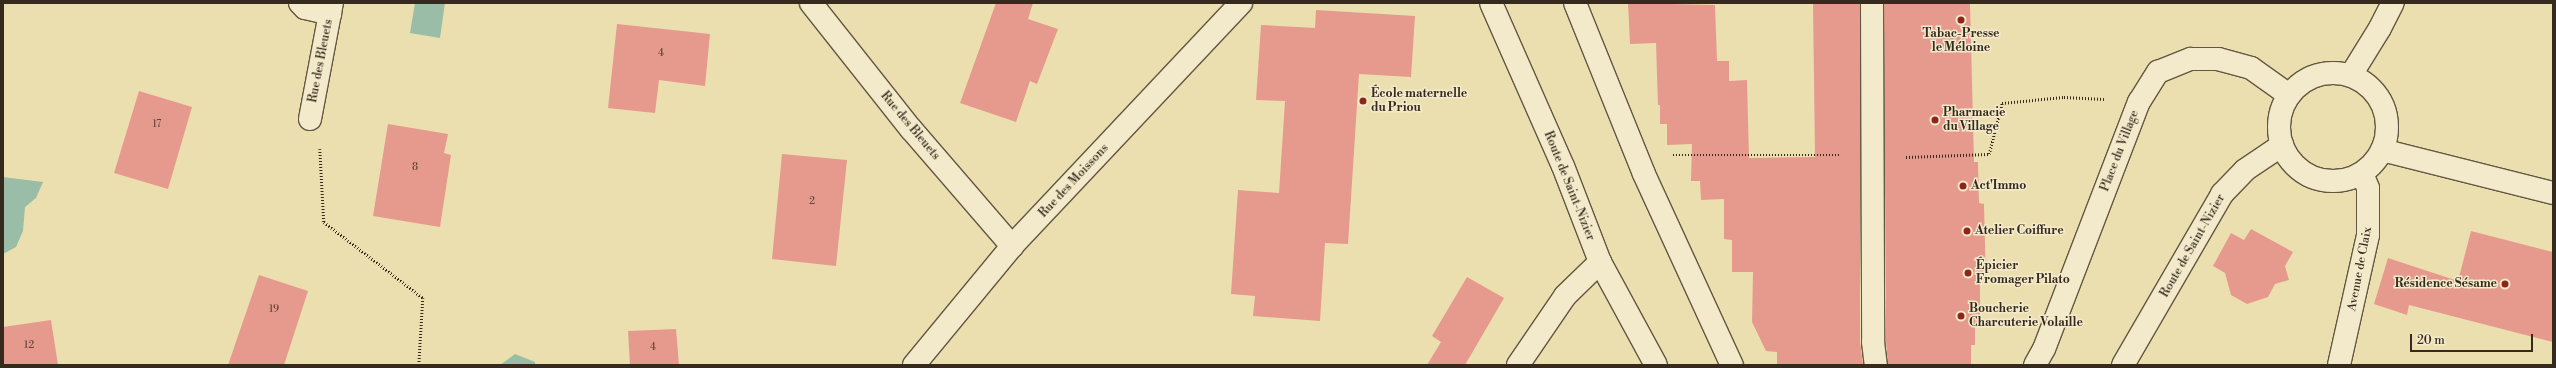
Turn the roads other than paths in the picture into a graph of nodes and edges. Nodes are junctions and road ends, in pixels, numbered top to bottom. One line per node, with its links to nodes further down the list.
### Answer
1 (300, 3): 8 (street)
2 (811, 3): 16 (street, Rue des Bleuets)
3 (1241, 3): 16 (street, Rue des Moissons)
4 (1491, 3): 17 (street, Route de Saint-Nizier)
5 (1575, 3): 21 (street)
6 (1872, 3): 22 (street)
7 (2393, 3): 9 (street)
8 (331, 9): 11 (street, Rue des Bleuets)
9 (2351, 75): 10 (street); 13 (street)
10 (2289, 94): 12 (street); 23 (street, Place du Village)
11 (310, 119)
12 (2282, 145): 14 (street); 24 (street, Route de Saint-Nizier)
13 (2382, 150): 14 (street); 15 (street)
14 (2362, 173): 25 (street, Avenue de Claix)
15 (2553, 193)
16 (1012, 246): 18 (street, Rue des Moissons)
17 (1600, 262): 19 (street); 20 (street, Route de Saint-Nizier)
18 (914, 365)
19 (1518, 365)
20 (1656, 365)
21 (1732, 365)
22 (1876, 365)
23 (2035, 365)
24 (2123, 365)
25 (2339, 365)

